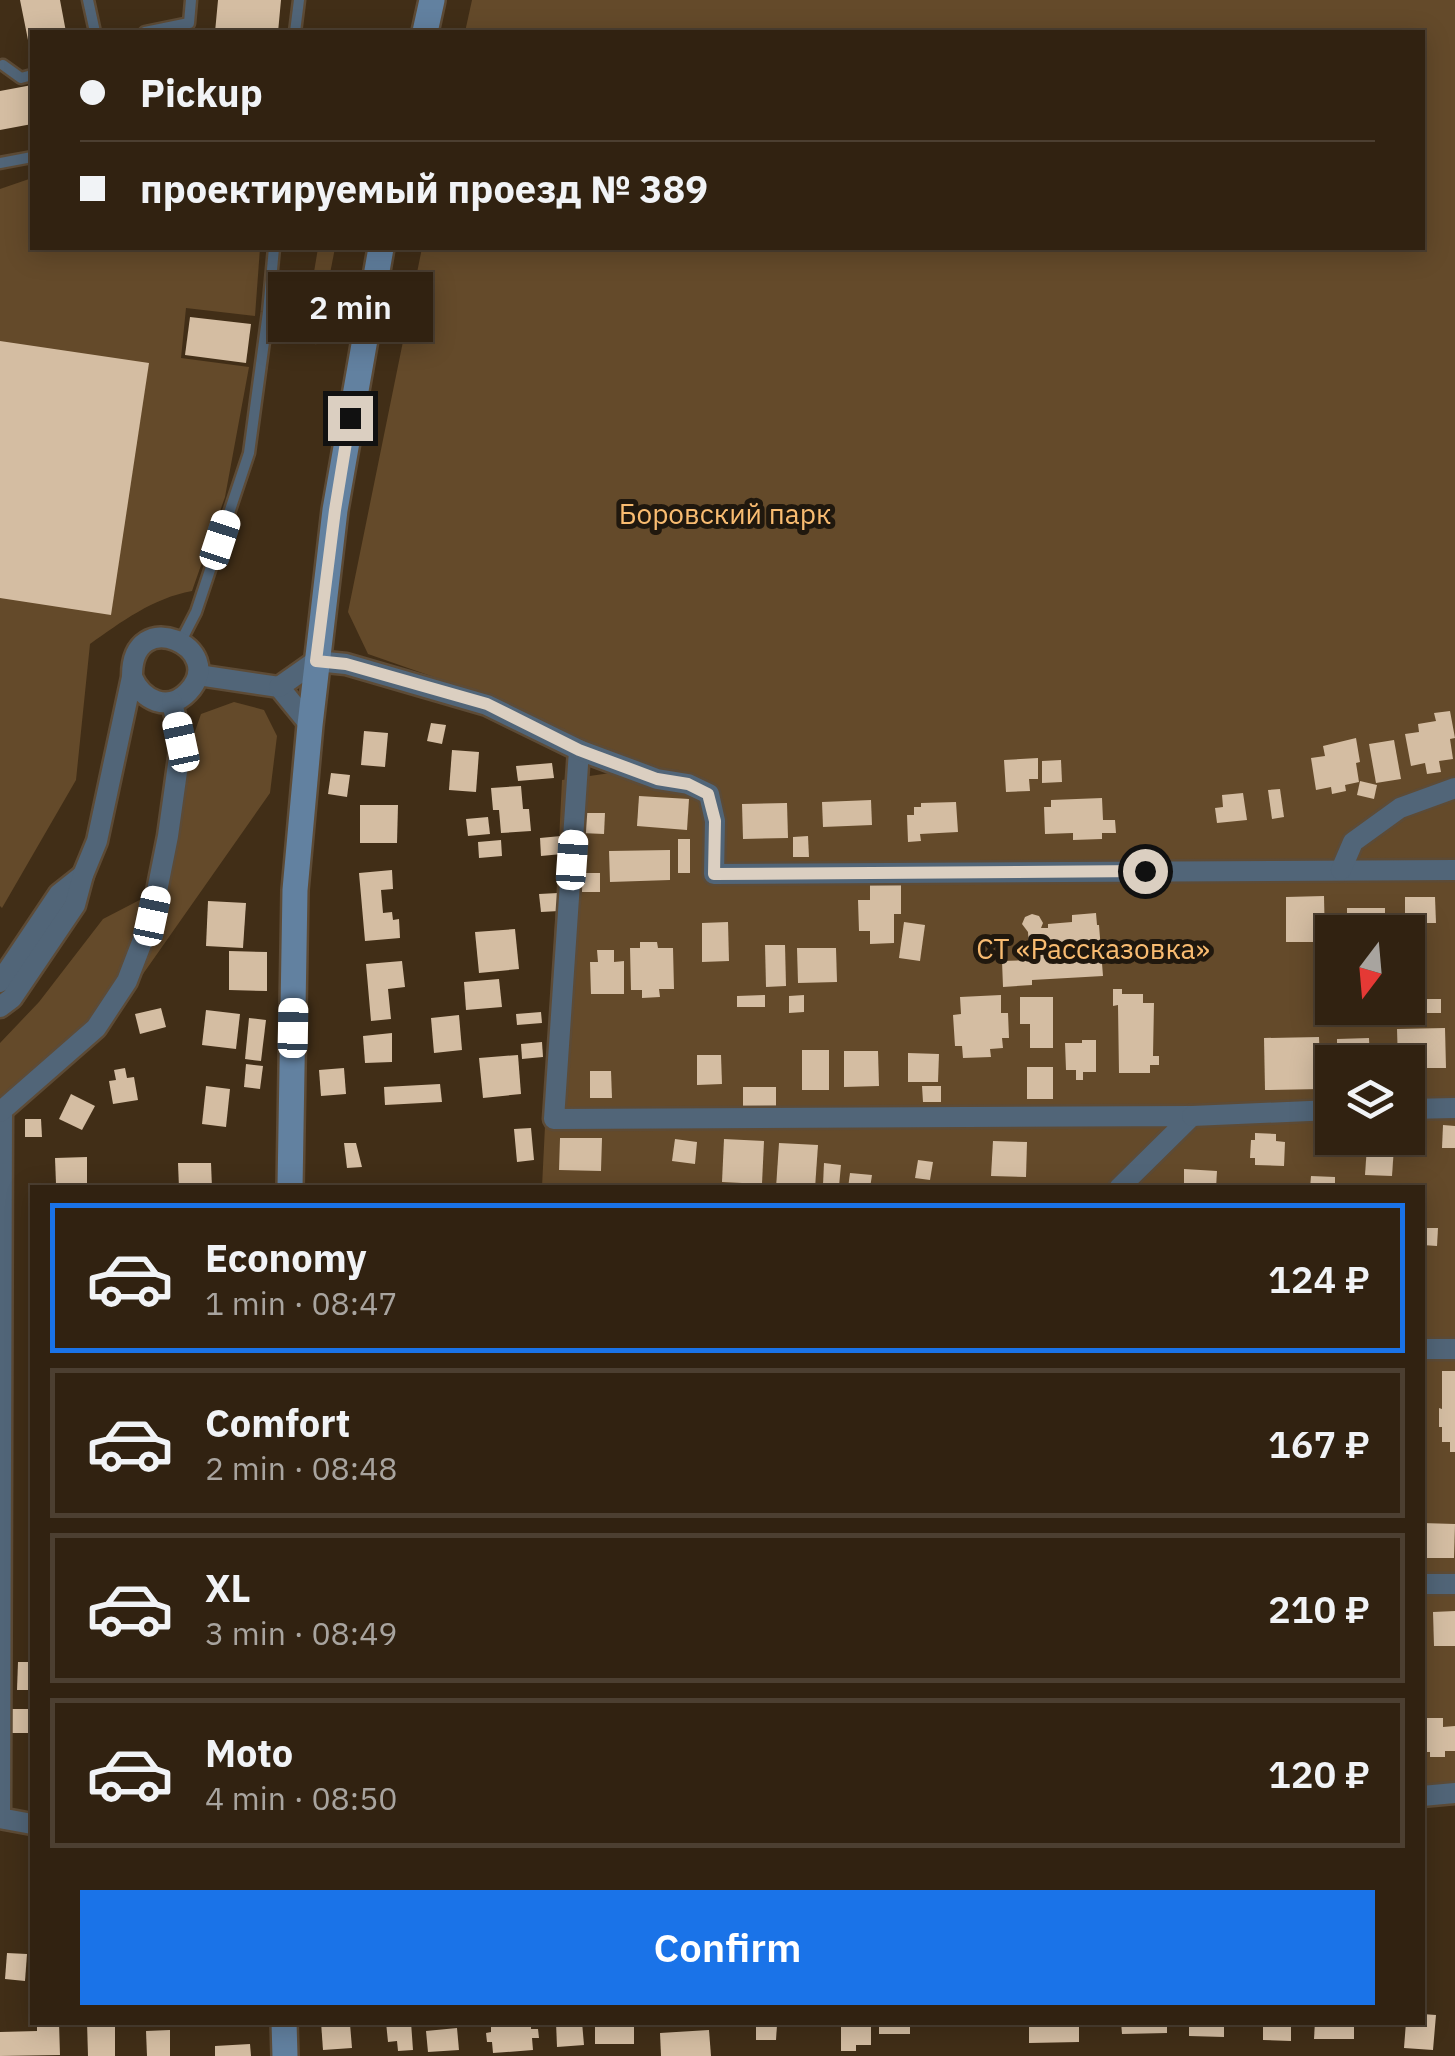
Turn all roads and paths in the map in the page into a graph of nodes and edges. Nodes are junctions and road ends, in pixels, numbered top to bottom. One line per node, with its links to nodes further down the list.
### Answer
1 (88, 0): 5 (lane)
2 (191, 0): 6 (lane)
3 (299, 0): 7 (lane)
4 (432, 0): 8 (main road)
5 (95, 30)
6 (155, 30)
7 (296, 30)
8 (425, 30)
9 (0, 50): 10 (lane)
10 (2, 65): 11 (lane)
11 (30, 76)
12 (30, 157): 13 (lane)
13 (0, 163)
14 (274, 250): 16 (lane)
15 (381, 250): 17 (main road)
16 (182, 641): 18 (street); 19 (street)
17 (316, 661): 20 (street); 22 (main road); 23 (street)
18 (198, 675): 20 (street); 21 (street)
19 (132, 677): 21 (street); 27 (street)
20 (279, 687): 22 (street)
21 (172, 702): 32 (street)
22 (310, 725): 35 (main road)
23 (579, 750): 25 (street); 34 (street)
24 (1455, 788): 25 (street)
25 (1340, 870): 26 (street)
26 (1455, 870)
27 (83, 875): 28 (street); 29 (street)
28 (0, 982)
29 (0, 1007)
30 (1425, 1108): 31 (street)
31 (1455, 1108)
32 (1, 1111): 43 (street)
33 (1315, 1111): 34 (street)
34 (1192, 1116): 36 (street)
35 (290, 1185)
36 (1121, 1185)
37 (1425, 1349): 38 (street)
38 (1455, 1349)
39 (1425, 1584): 40 (street)
40 (1455, 1584)
41 (1455, 1793): 42 (street)
42 (1425, 1796)
43 (0, 1818): 44 (street)
44 (30, 1824)
45 (284, 2025): 46 (main road)
46 (286, 2056)

